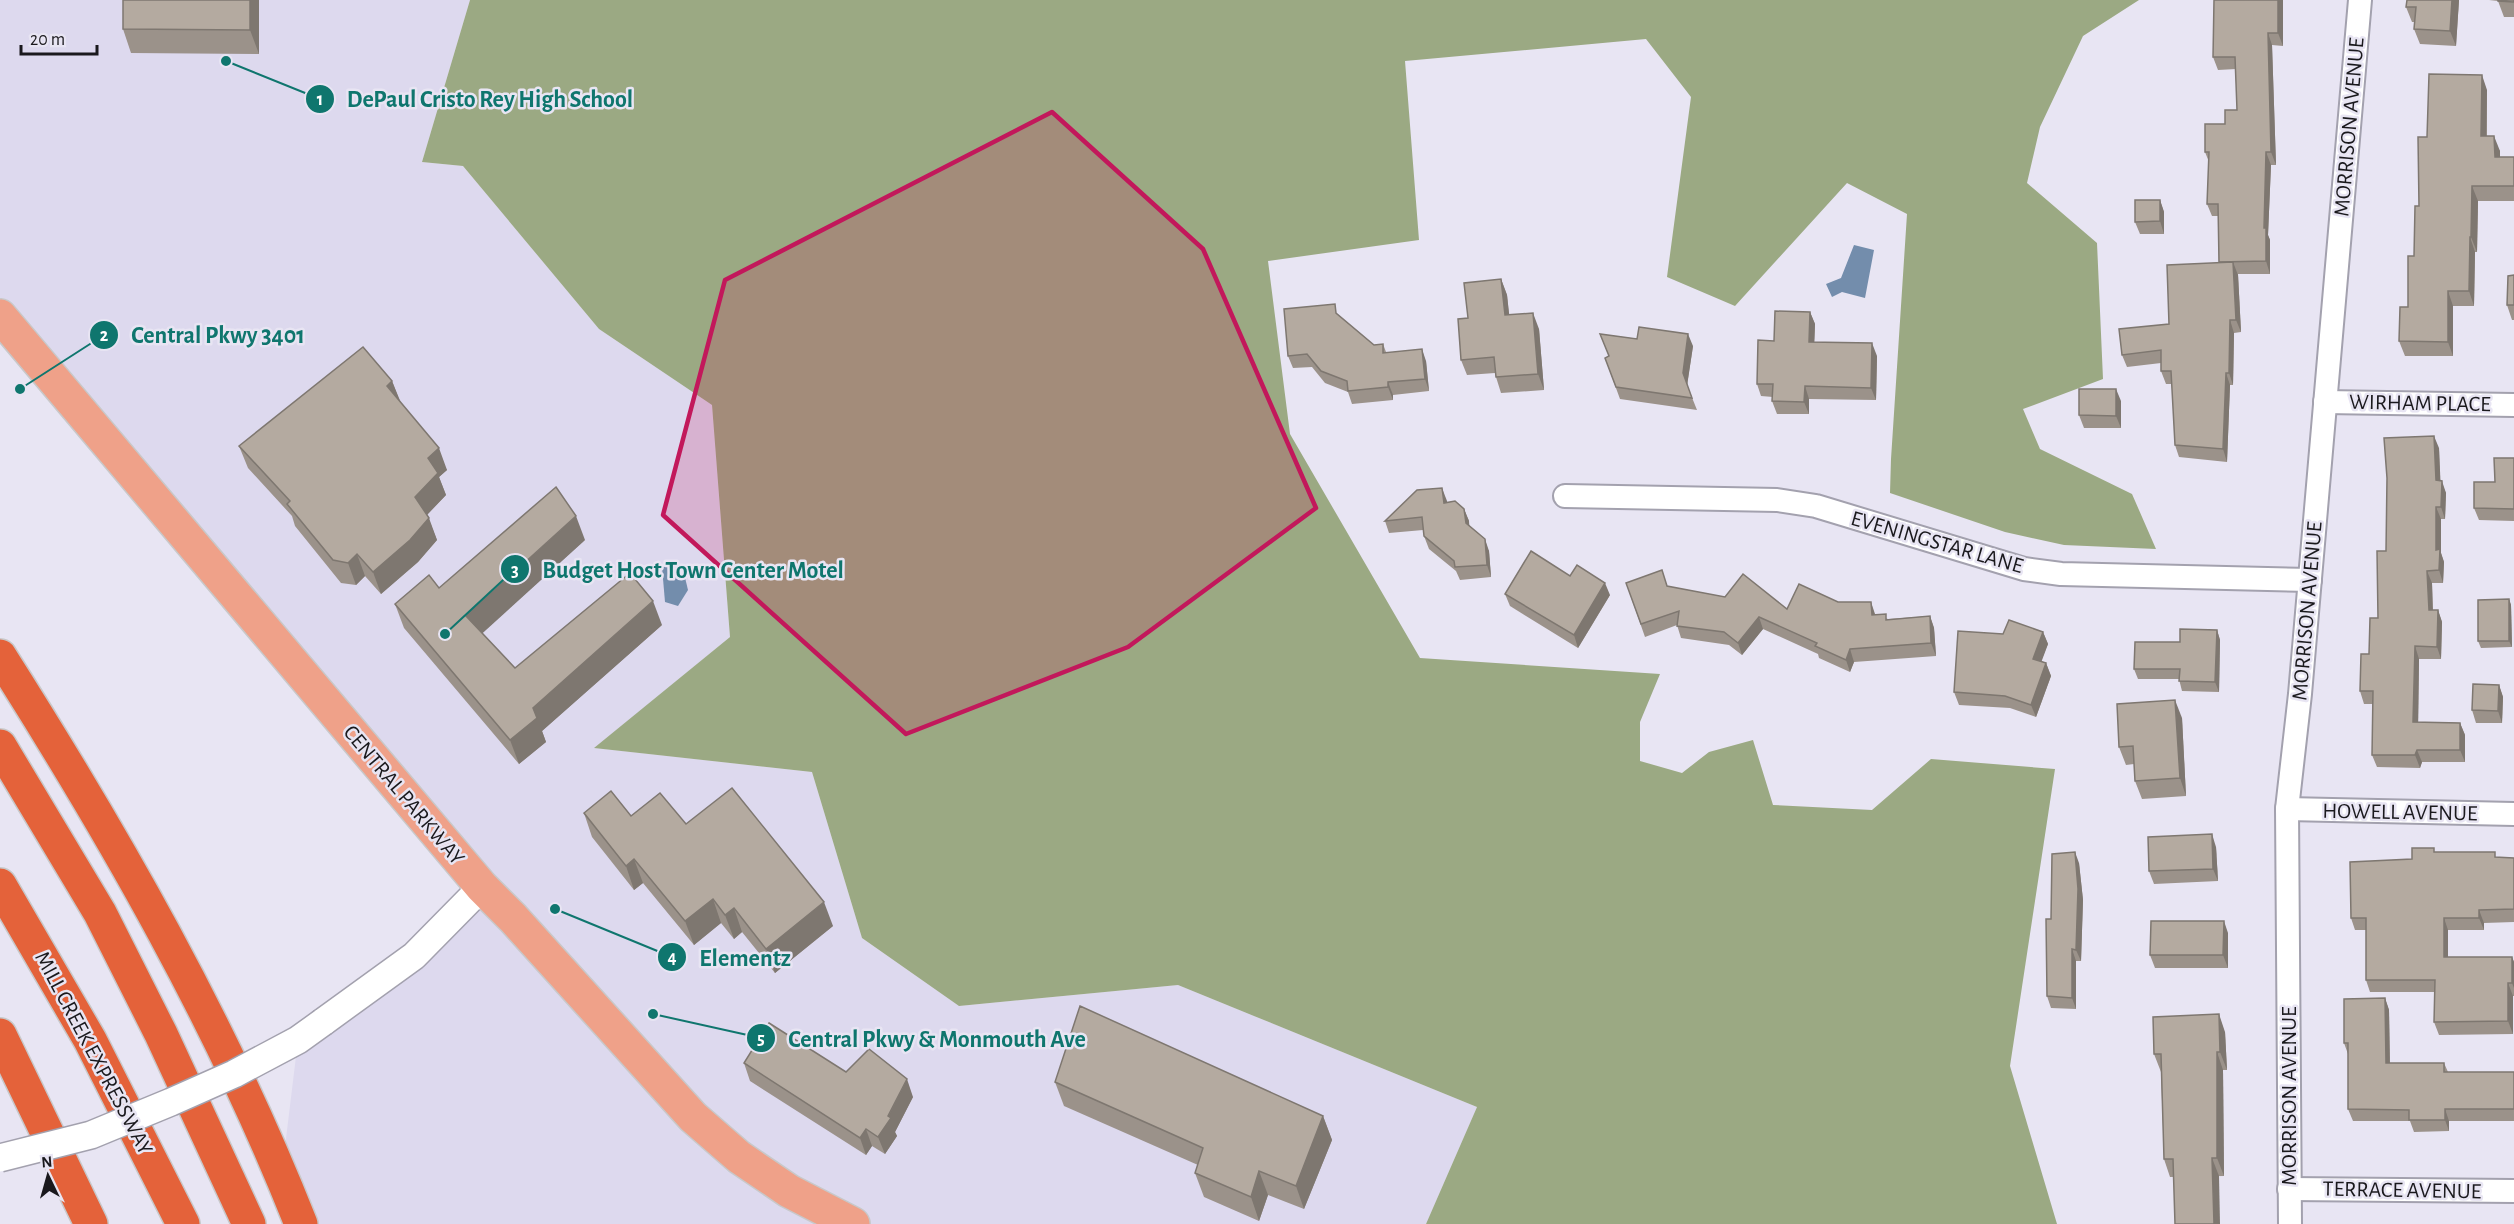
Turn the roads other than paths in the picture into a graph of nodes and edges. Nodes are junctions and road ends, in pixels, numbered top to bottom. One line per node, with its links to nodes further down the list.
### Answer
1 (2360, 0): 3 (street, MORRISON AVENUE)
2 (0, 316): 12 (main road, CENTRAL PARKWAY)
3 (2325, 402): 4 (street, WIRHAM PLACE); 6 (street, MORRISON AVENUE)
4 (2514, 405)
5 (1565, 496): 6 (street, EVENINGSTAR LANE)
6 (2310, 580): 9 (street, MORRISON AVENUE)
7 (0, 656): 20 (highway)
8 (0, 746): 19 (highway)
9 (2287, 809): 10 (street, HOWELL AVENUE); 15 (street, MORRISON AVENUE)
10 (2514, 814)
11 (0, 885): 18 (highway, MILL CREEK EXPRESSWAY)
12 (482, 887): 14 (street, bridge); 21 (main road, CENTRAL PARKWAY)
13 (0, 1035): 17 (highway)
14 (0, 1158)
15 (2289, 1189): 16 (street, TERRACE AVENUE); 22 (street, MORRISON AVENUE)
16 (2514, 1191)
17 (91, 1224)
18 (183, 1224)
19 (249, 1224)
20 (301, 1224)
21 (853, 1224)
22 (2290, 1224)

